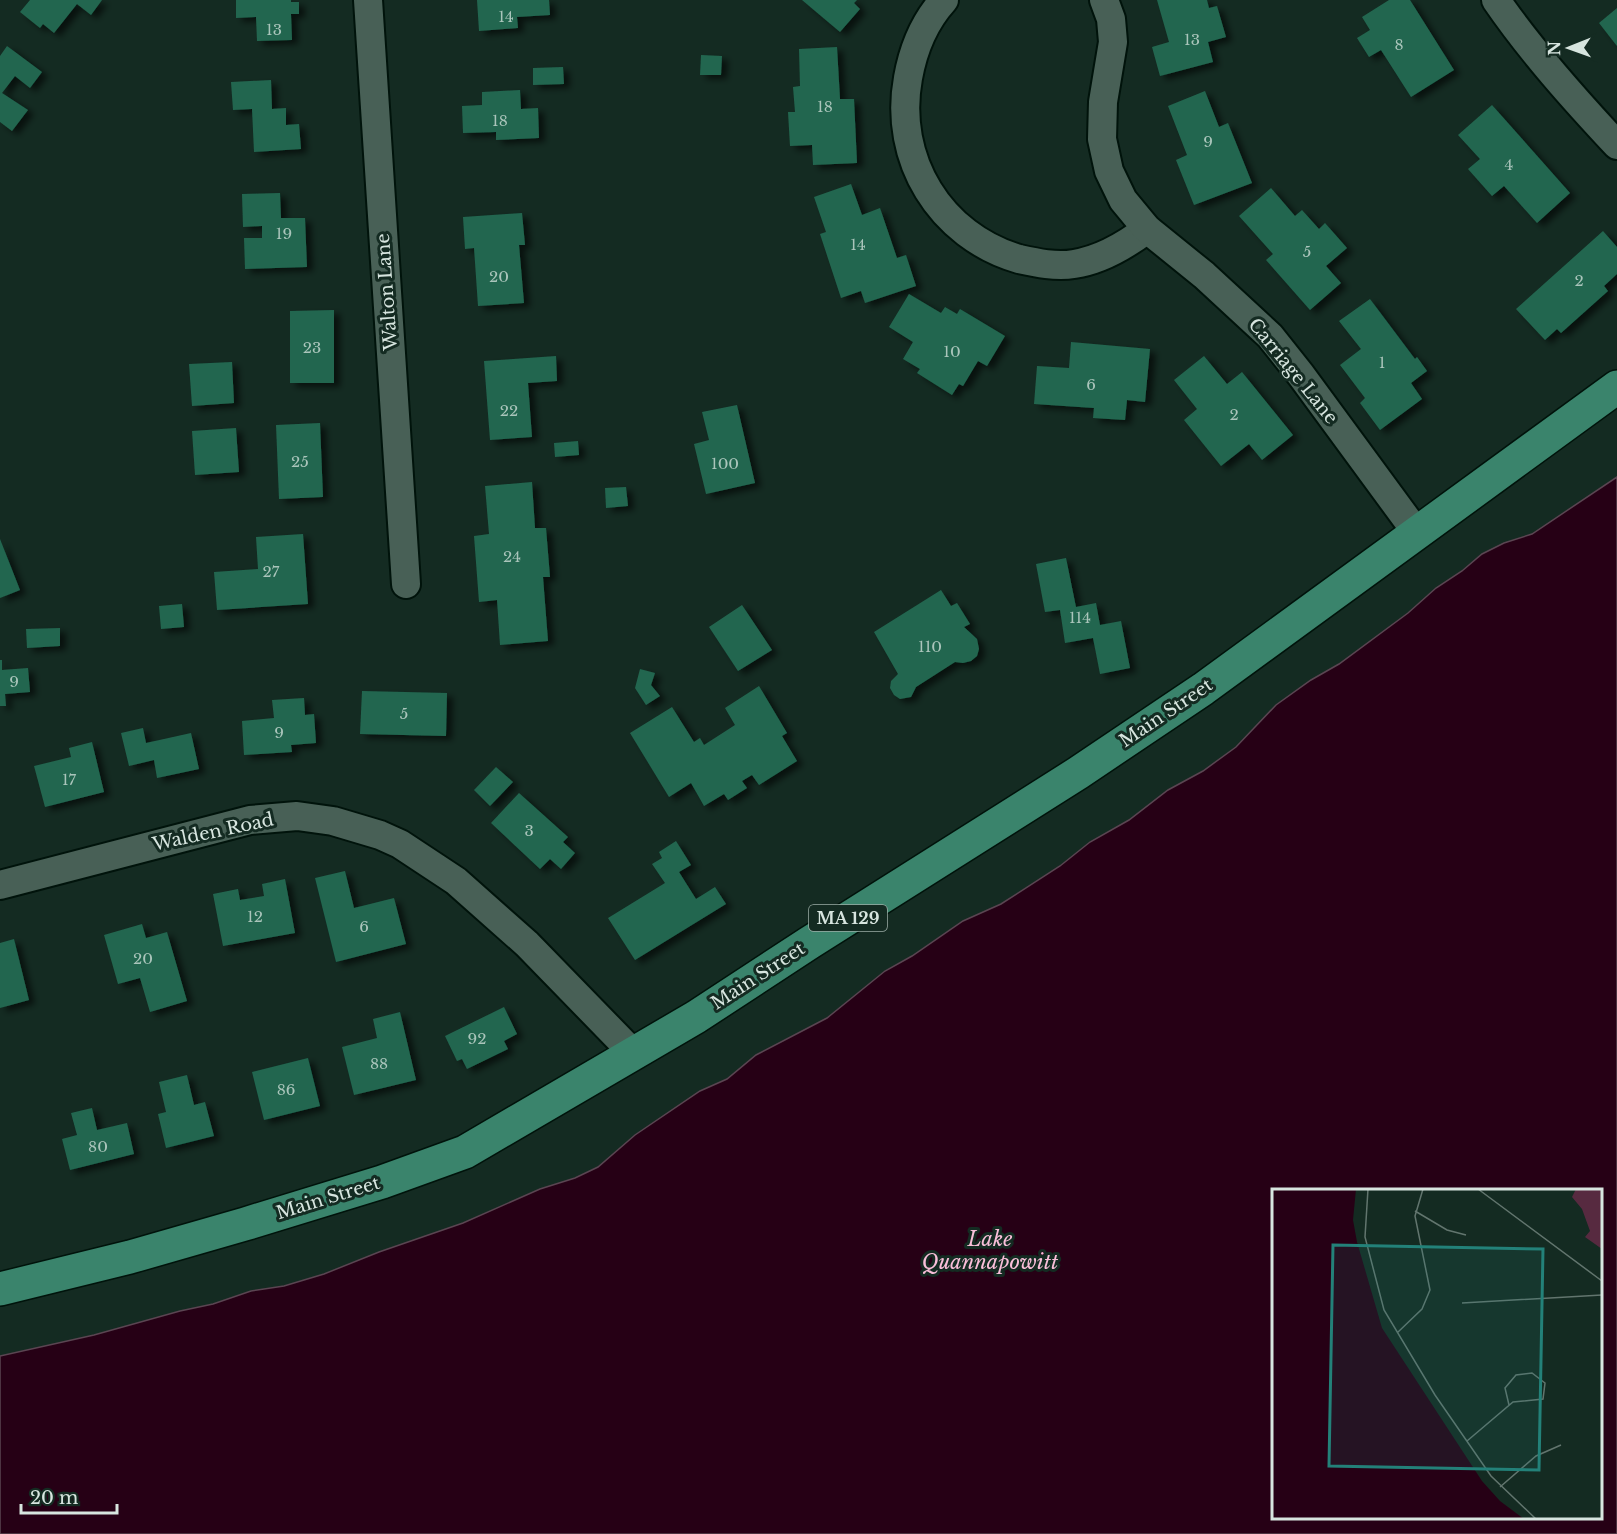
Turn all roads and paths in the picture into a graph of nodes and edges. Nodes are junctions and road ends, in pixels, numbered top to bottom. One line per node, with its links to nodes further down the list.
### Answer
1 (368, 0): 9 (street, Walton Lane)
2 (944, 0): 6 (street)
3 (1104, 0): 6 (street, Carriage Lane)
4 (1496, 0): 5 (street)
5 (1617, 145)
6 (1147, 229): 8 (street, Carriage Lane)
7 (1617, 387): 8 (main road, Main Street / MA 129)
8 (1417, 533): 11 (main road, Main Street / MA 129)
9 (406, 584)
10 (0, 885): 11 (street, Walden Road)
11 (634, 1054): 12 (main road, Main Street / MA 129)
12 (0, 1289)

